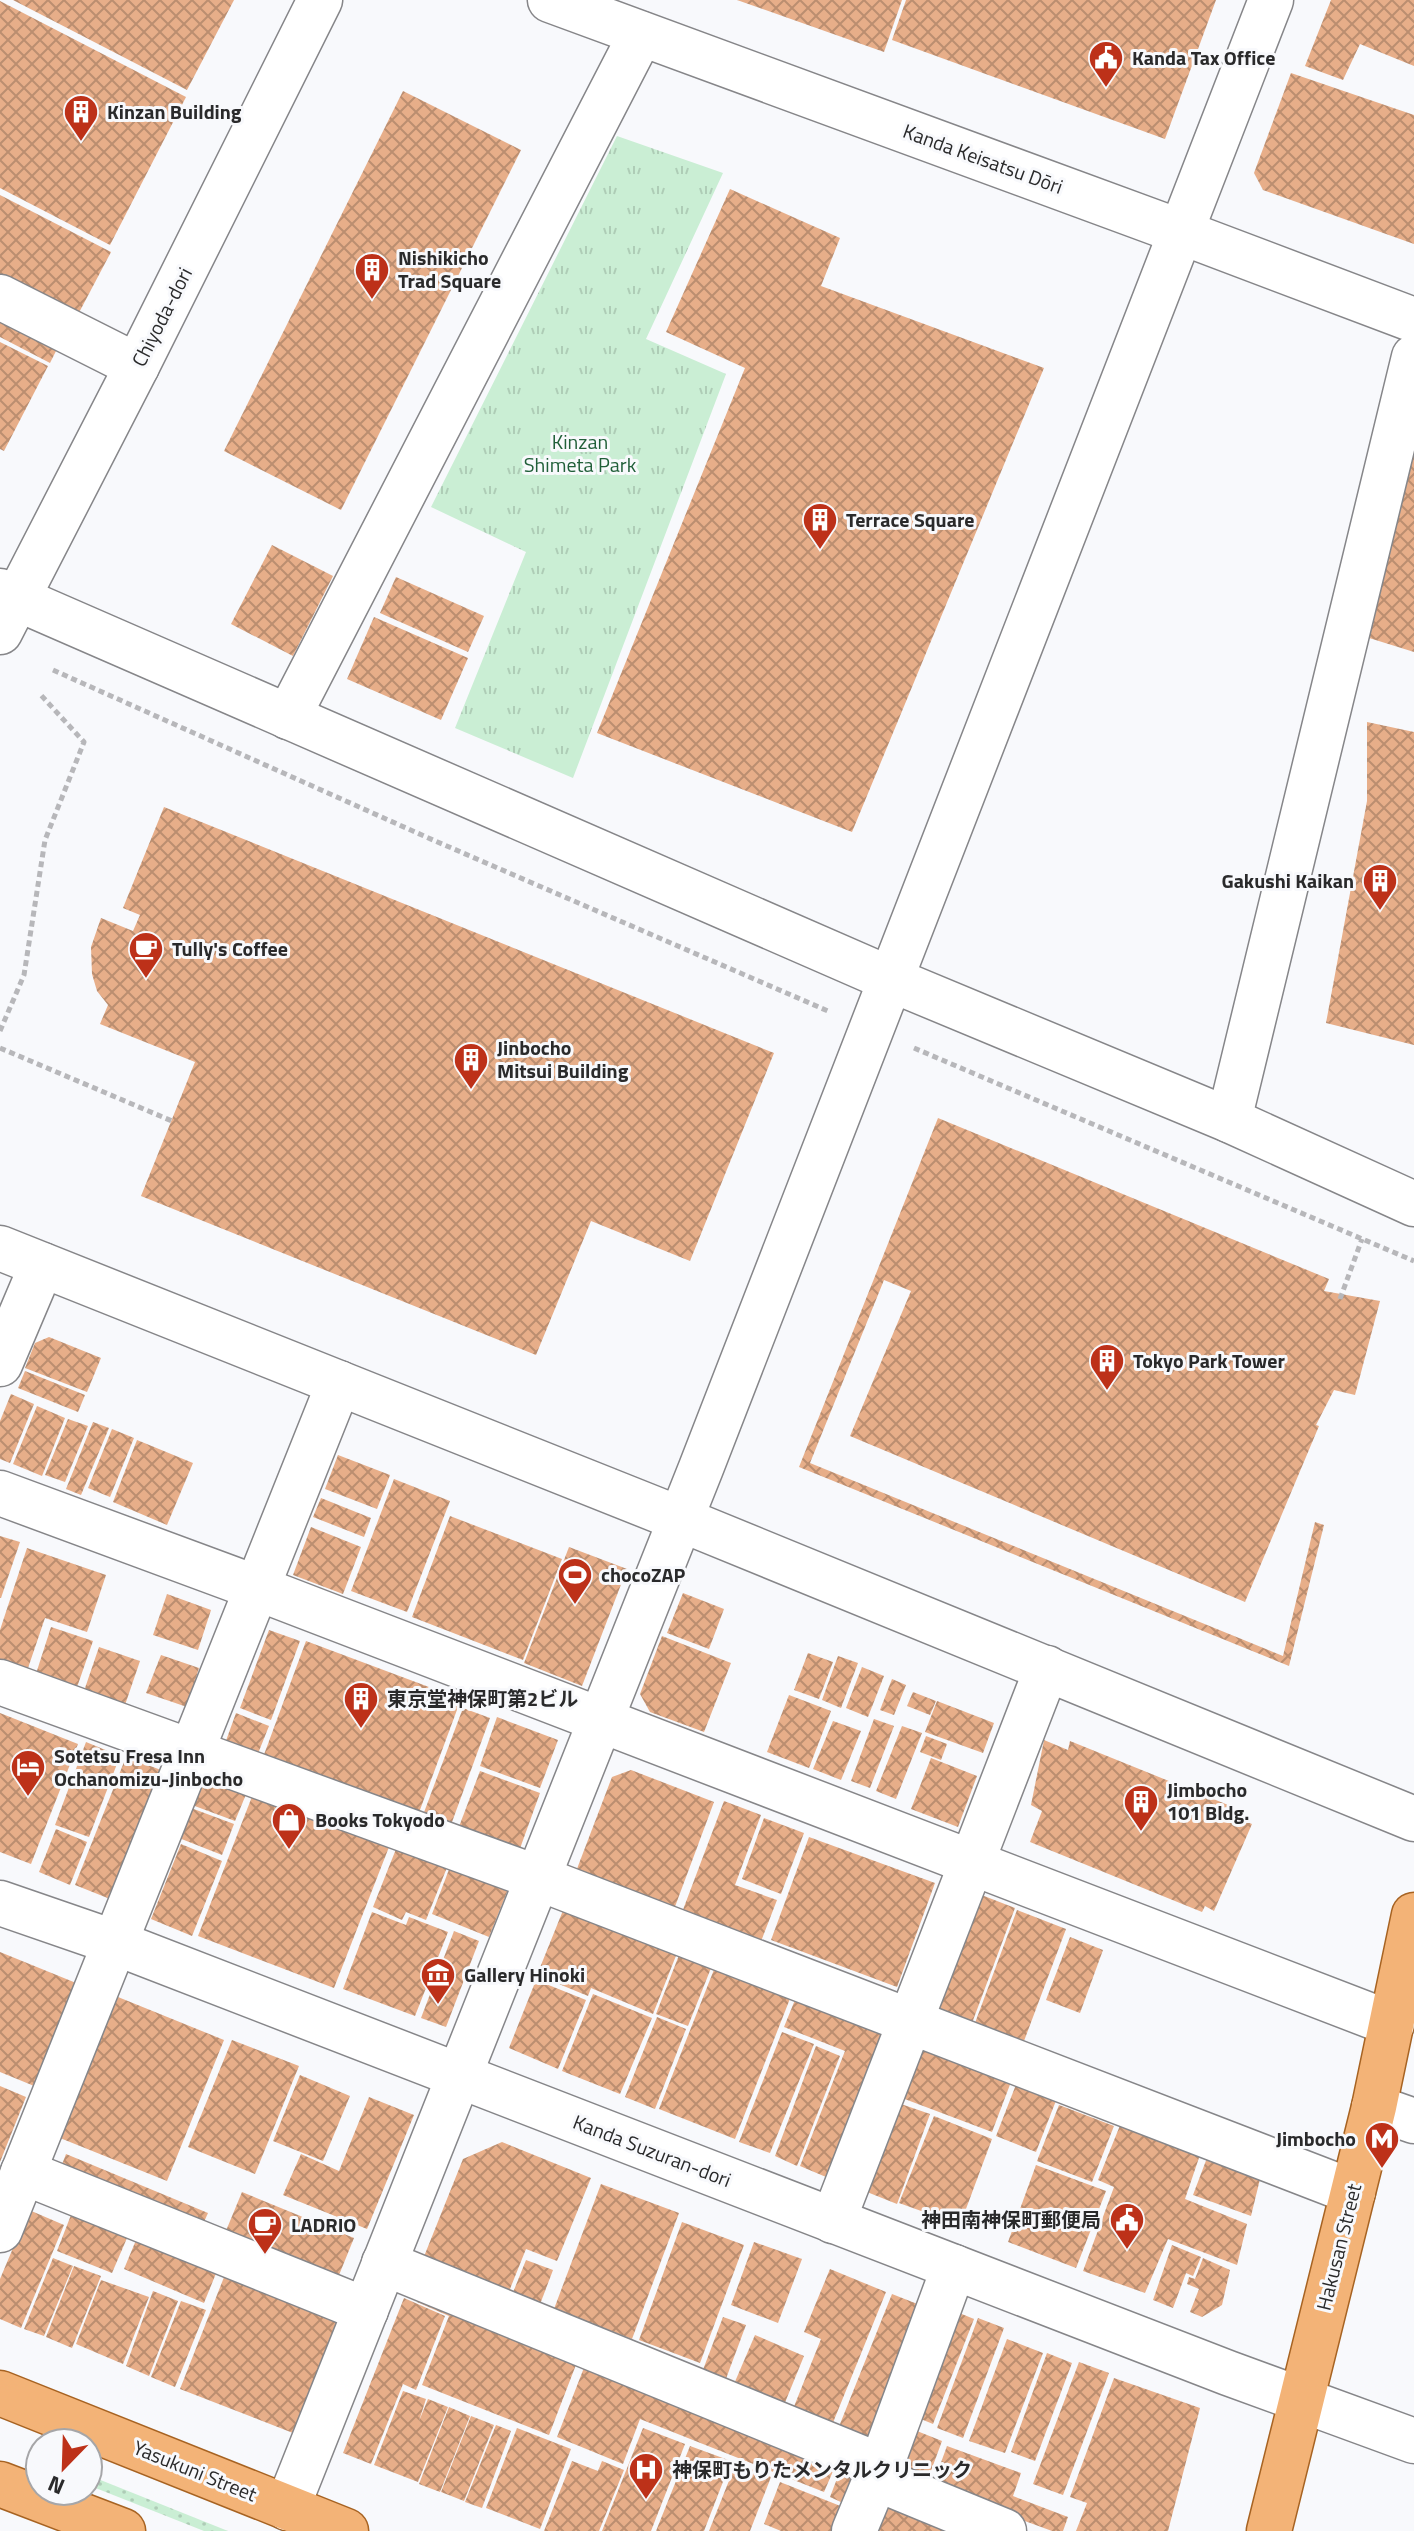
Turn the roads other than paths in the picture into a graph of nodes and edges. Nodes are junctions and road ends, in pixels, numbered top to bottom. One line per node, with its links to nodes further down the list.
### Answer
1 (320, 0): 9 (street, Chiyoda-dori)
2 (550, 0): 4 (street, Kanda Keisatsu Dōri)
3 (1271, 0): 5 (street)
4 (641, 34): 5 (street, Kanda Keisatsu Dōri); 11 (street)
5 (1181, 232): 7 (street, Kanda Keisatsu Dōri); 12 (street)
6 (0, 297): 9 (street)
7 (1414, 320)
8 (1414, 357): 13 (street)
9 (137, 366): 10 (street, Chiyoda-dori)
10 (6, 607): 11 (street)
11 (288, 717): 12 (street)
12 (890, 979): 13 (street); 20 (street)
13 (1229, 1120): 14 (street)
14 (1414, 1204)
15 (0, 1248): 16 (street)
16 (42, 1265): 17 (street); 18 (street)
17 (0, 1364)
18 (339, 1383): 20 (street); 21 (street)
19 (0, 1493): 21 (street)
20 (680, 1519): 22 (street); 24 (street)
21 (257, 1588): 24 (street); 25 (street)
22 (1047, 1668): 26 (street); 27 (street)
23 (0, 1682): 25 (street)
24 (601, 1719): 27 (street); 28 (street)
25 (192, 1751): 28 (street); 31 (street)
26 (1414, 1819)
27 (972, 1861): 32 (street); 33 (street)
28 (538, 1878): 32 (street); 34 (street)
29 (0, 1903): 31 (street, Kanda Suzuran-dori)
30 (1414, 1915): 33 (main road, Hakusan Street)
31 (116, 1943): 34 (street, Kanda Suzuran-dori); 36 (street)
32 (910, 2020): 37 (street); 38 (street)
33 (1392, 2024): 35 (main road, Hakusan Street)
34 (459, 2076): 38 (street, Kanda Suzuran-dori); 40 (street)
35 (1394, 2114): 37 (main road, Hakusan Street)
36 (23, 2172): 39 (street); 42 (street)
37 (1353, 2192): 44 (main road, Hakusan Street)
38 (833, 2221): 41 (street, Kanda Suzuran-dori)
39 (0, 2230)
40 (384, 2263): 42 (street); 46 (street)
41 (954, 2267): 44 (street, Kanda Suzuran-dori); 46 (street)
42 (366, 2310): 48 (street)
43 (0, 2393): 48 (main road, Yasukuni Street)
44 (1303, 2400): 45 (street, Kanda Suzuran-dori); 53 (main road, Hakusan Street)
45 (1414, 2441)
46 (881, 2466): 51 (street); 52 (street)
47 (0, 2484): 49 (main road)
48 (287, 2508): 50 (main road, Yasukuni Street)
49 (123, 2531)
50 (346, 2531)
51 (854, 2531)
52 (1004, 2531)
53 (1269, 2531)

